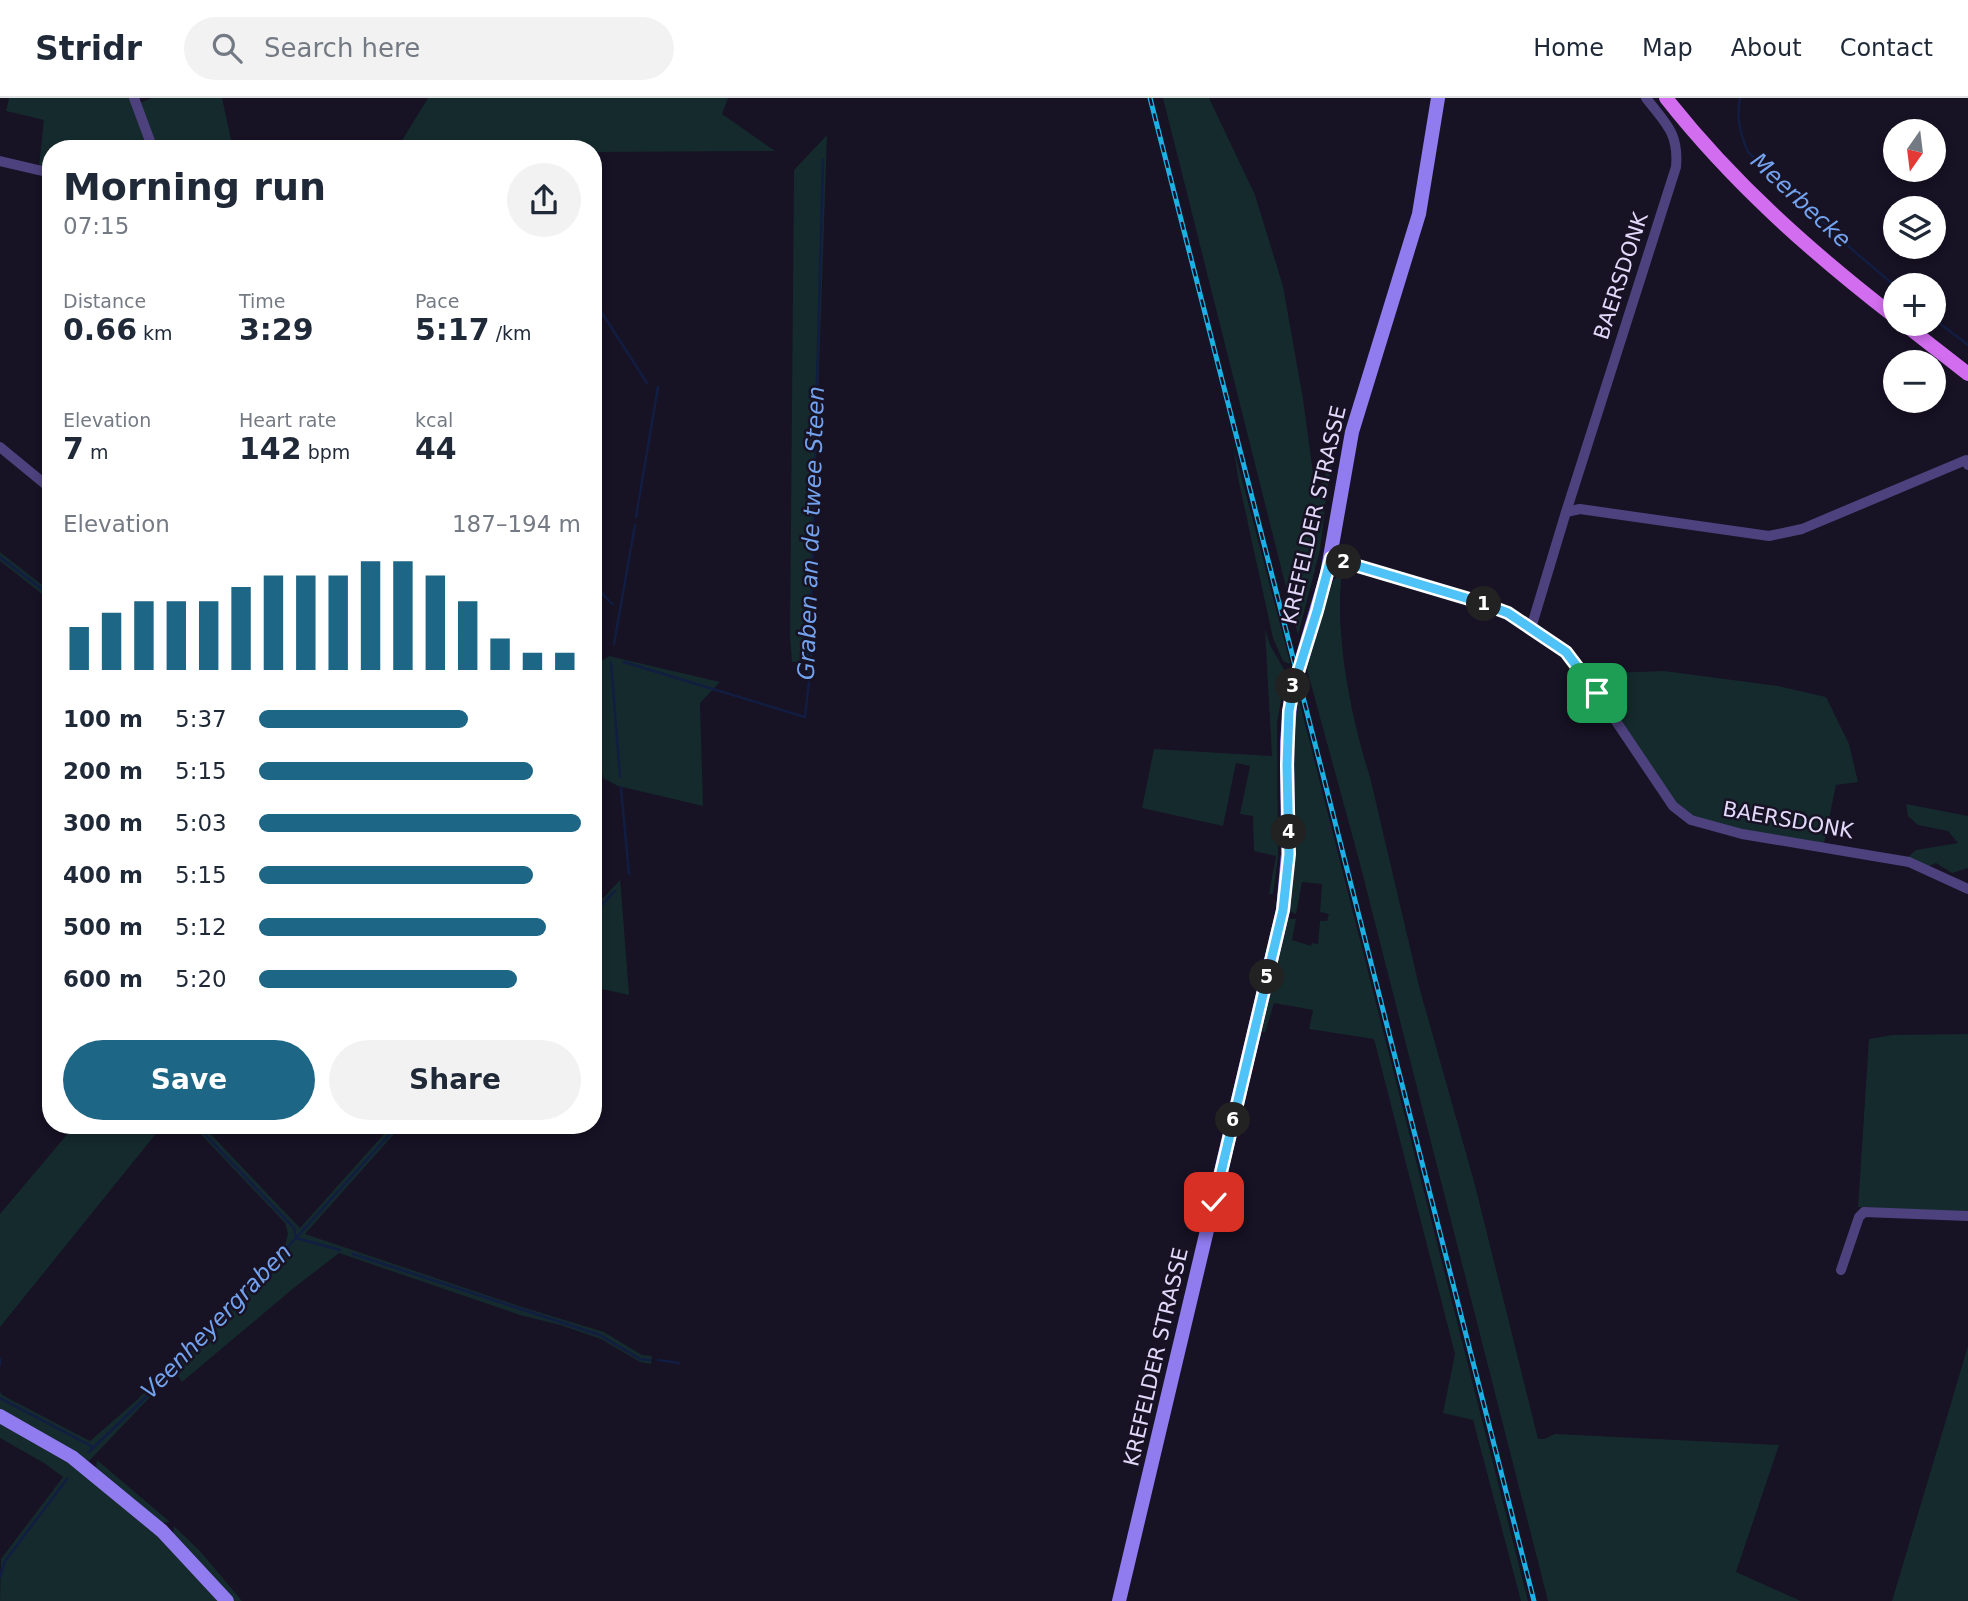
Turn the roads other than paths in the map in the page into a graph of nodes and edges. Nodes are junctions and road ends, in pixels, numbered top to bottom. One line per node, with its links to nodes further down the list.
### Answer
1 (134, 98): 5 (street)
2 (1438, 98): 15 (main road, KREFELDER STRASSE)
3 (1646, 98): 14 (street, BAERSDONK)
4 (1666, 98): 8 (main road)
5 (150, 140)
6 (0, 161): 7 (street)
7 (42, 171)
8 (1883, 307)
9 (1919, 336): 10 (main road)
10 (1968, 374)
11 (0, 447): 13 (street)
12 (1968, 465): 14 (street)
13 (42, 482)
14 (1566, 512): 16 (street, BAERSDONK)
15 (1331, 558): 16 (street, BAERSDONK); 23 (main road, KREFELDER STRASSE)
16 (1531, 628): 18 (street, BAERSDONK)
17 (1968, 877): 18 (street, BAERSDONK)
18 (1963, 887)
19 (1968, 1216): 20 (street)
20 (1841, 1270)
21 (0, 1416): 22 (main road)
22 (227, 1601)
23 (1119, 1601)

